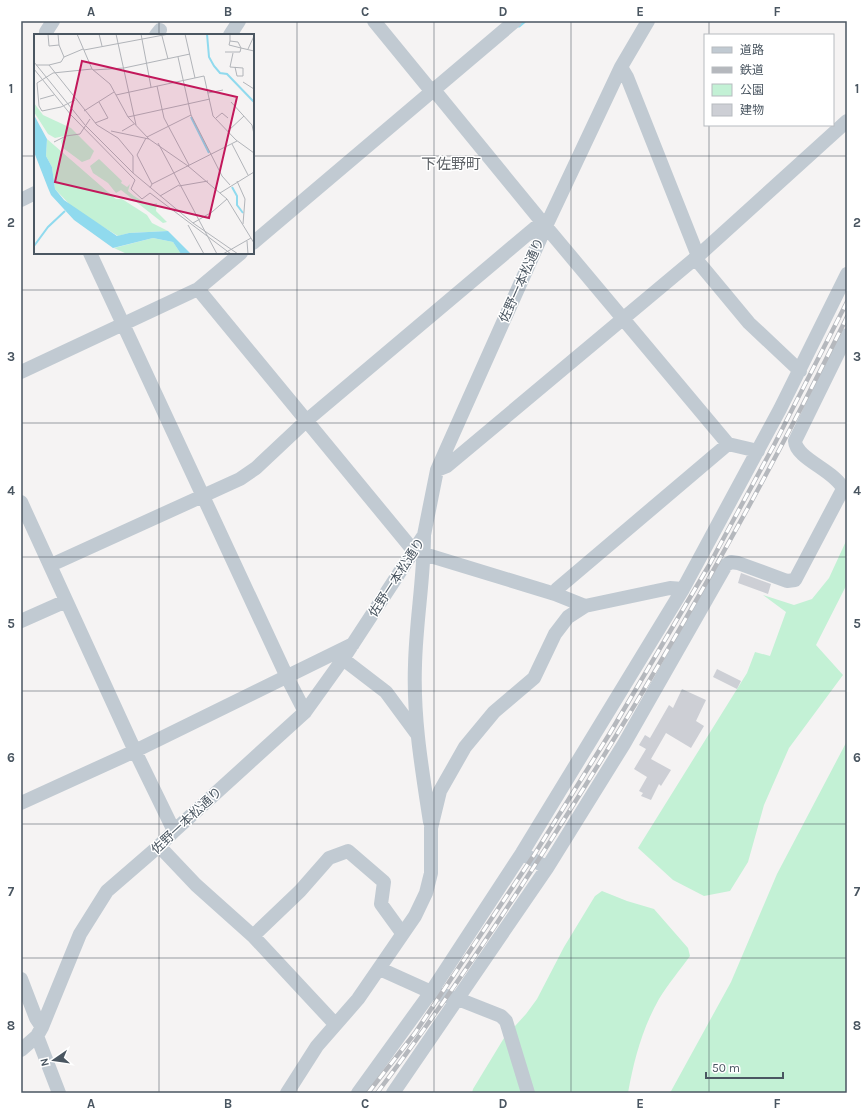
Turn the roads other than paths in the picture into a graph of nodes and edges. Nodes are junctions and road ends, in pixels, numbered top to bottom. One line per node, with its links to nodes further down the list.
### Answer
1 (239, 21): 5 (street)
2 (374, 21): 7 (street)
3 (515, 21): 7 (street)
4 (648, 21): 6 (street, 佐野一本松通り)
5 (231, 34)
6 (621, 67): 11 (street, 佐野一本松通り); 15 (street)
7 (434, 90): 11 (street); 12 (street)
8 (847, 121): 15 (street)
9 (34, 194): 10 (street)
10 (21, 200)
11 (544, 224): 18 (street); 23 (street); 26 (street, 佐野一本松通り)
12 (254, 242)
13 (90, 254): 19 (street)
14 (240, 254): 17 (street)
15 (696, 257): 18 (street); 21 (street)
16 (847, 274): 21 (street)
17 (198, 289): 19 (street); 23 (street)
18 (623, 319): 24 (street); 26 (street)
19 (122, 324): 22 (street); 27 (street)
20 (847, 335): 47 (street)
21 (800, 371): 25 (street)
22 (21, 372)
23 (306, 421): 27 (street); 29 (street)
24 (728, 444): 25 (street); 32 (street)
25 (758, 450): 31 (street)
26 (437, 470): 29 (street, 佐野一本松通り)
27 (203, 495): 30 (street); 38 (street)
28 (21, 502): 30 (street)
29 (419, 552): 32 (street); 36 (street, 佐野一本松通り); 40 (street)
30 (51, 565): 33 (street)
31 (683, 589): 34 (street); 46 (street)
32 (555, 594): 34 (street)
33 (66, 601): 35 (street); 41 (street)
34 (585, 606): 43 (street)
35 (21, 621)
36 (353, 644): 37 (street, 佐野一本松通り); 38 (street)
37 (343, 659): 39 (street, 佐野一本松通り); 40 (street)
38 (287, 677): 39 (street); 41 (street)
39 (305, 712): 44 (street, 佐野一本松通り)
40 (417, 734): 43 (street)
41 (135, 751): 42 (street); 44 (street)
42 (21, 803)
43 (431, 828): 48 (street)
44 (174, 831): 45 (street, 佐野一本松通り)
45 (159, 846): 49 (street); 55 (street, 佐野一本松通り)
46 (522, 853): 47 (street); 52 (street)
47 (547, 868): 53 (street)
48 (402, 933): 49 (street); 50 (street)
49 (253, 936): 54 (street)
50 (380, 969): 52 (street); 54 (street)
51 (21, 979): 55 (street)
52 (430, 992): 53 (street); 59 (street)
53 (458, 999): 60 (street); 61 (street)
54 (335, 1024): 58 (street)
55 (39, 1032): 56 (street, 佐野一本松通り); 57 (street)
56 (21, 1050)
57 (58, 1093)
58 (287, 1093)
59 (359, 1093)
60 (393, 1093)
61 (528, 1093)

